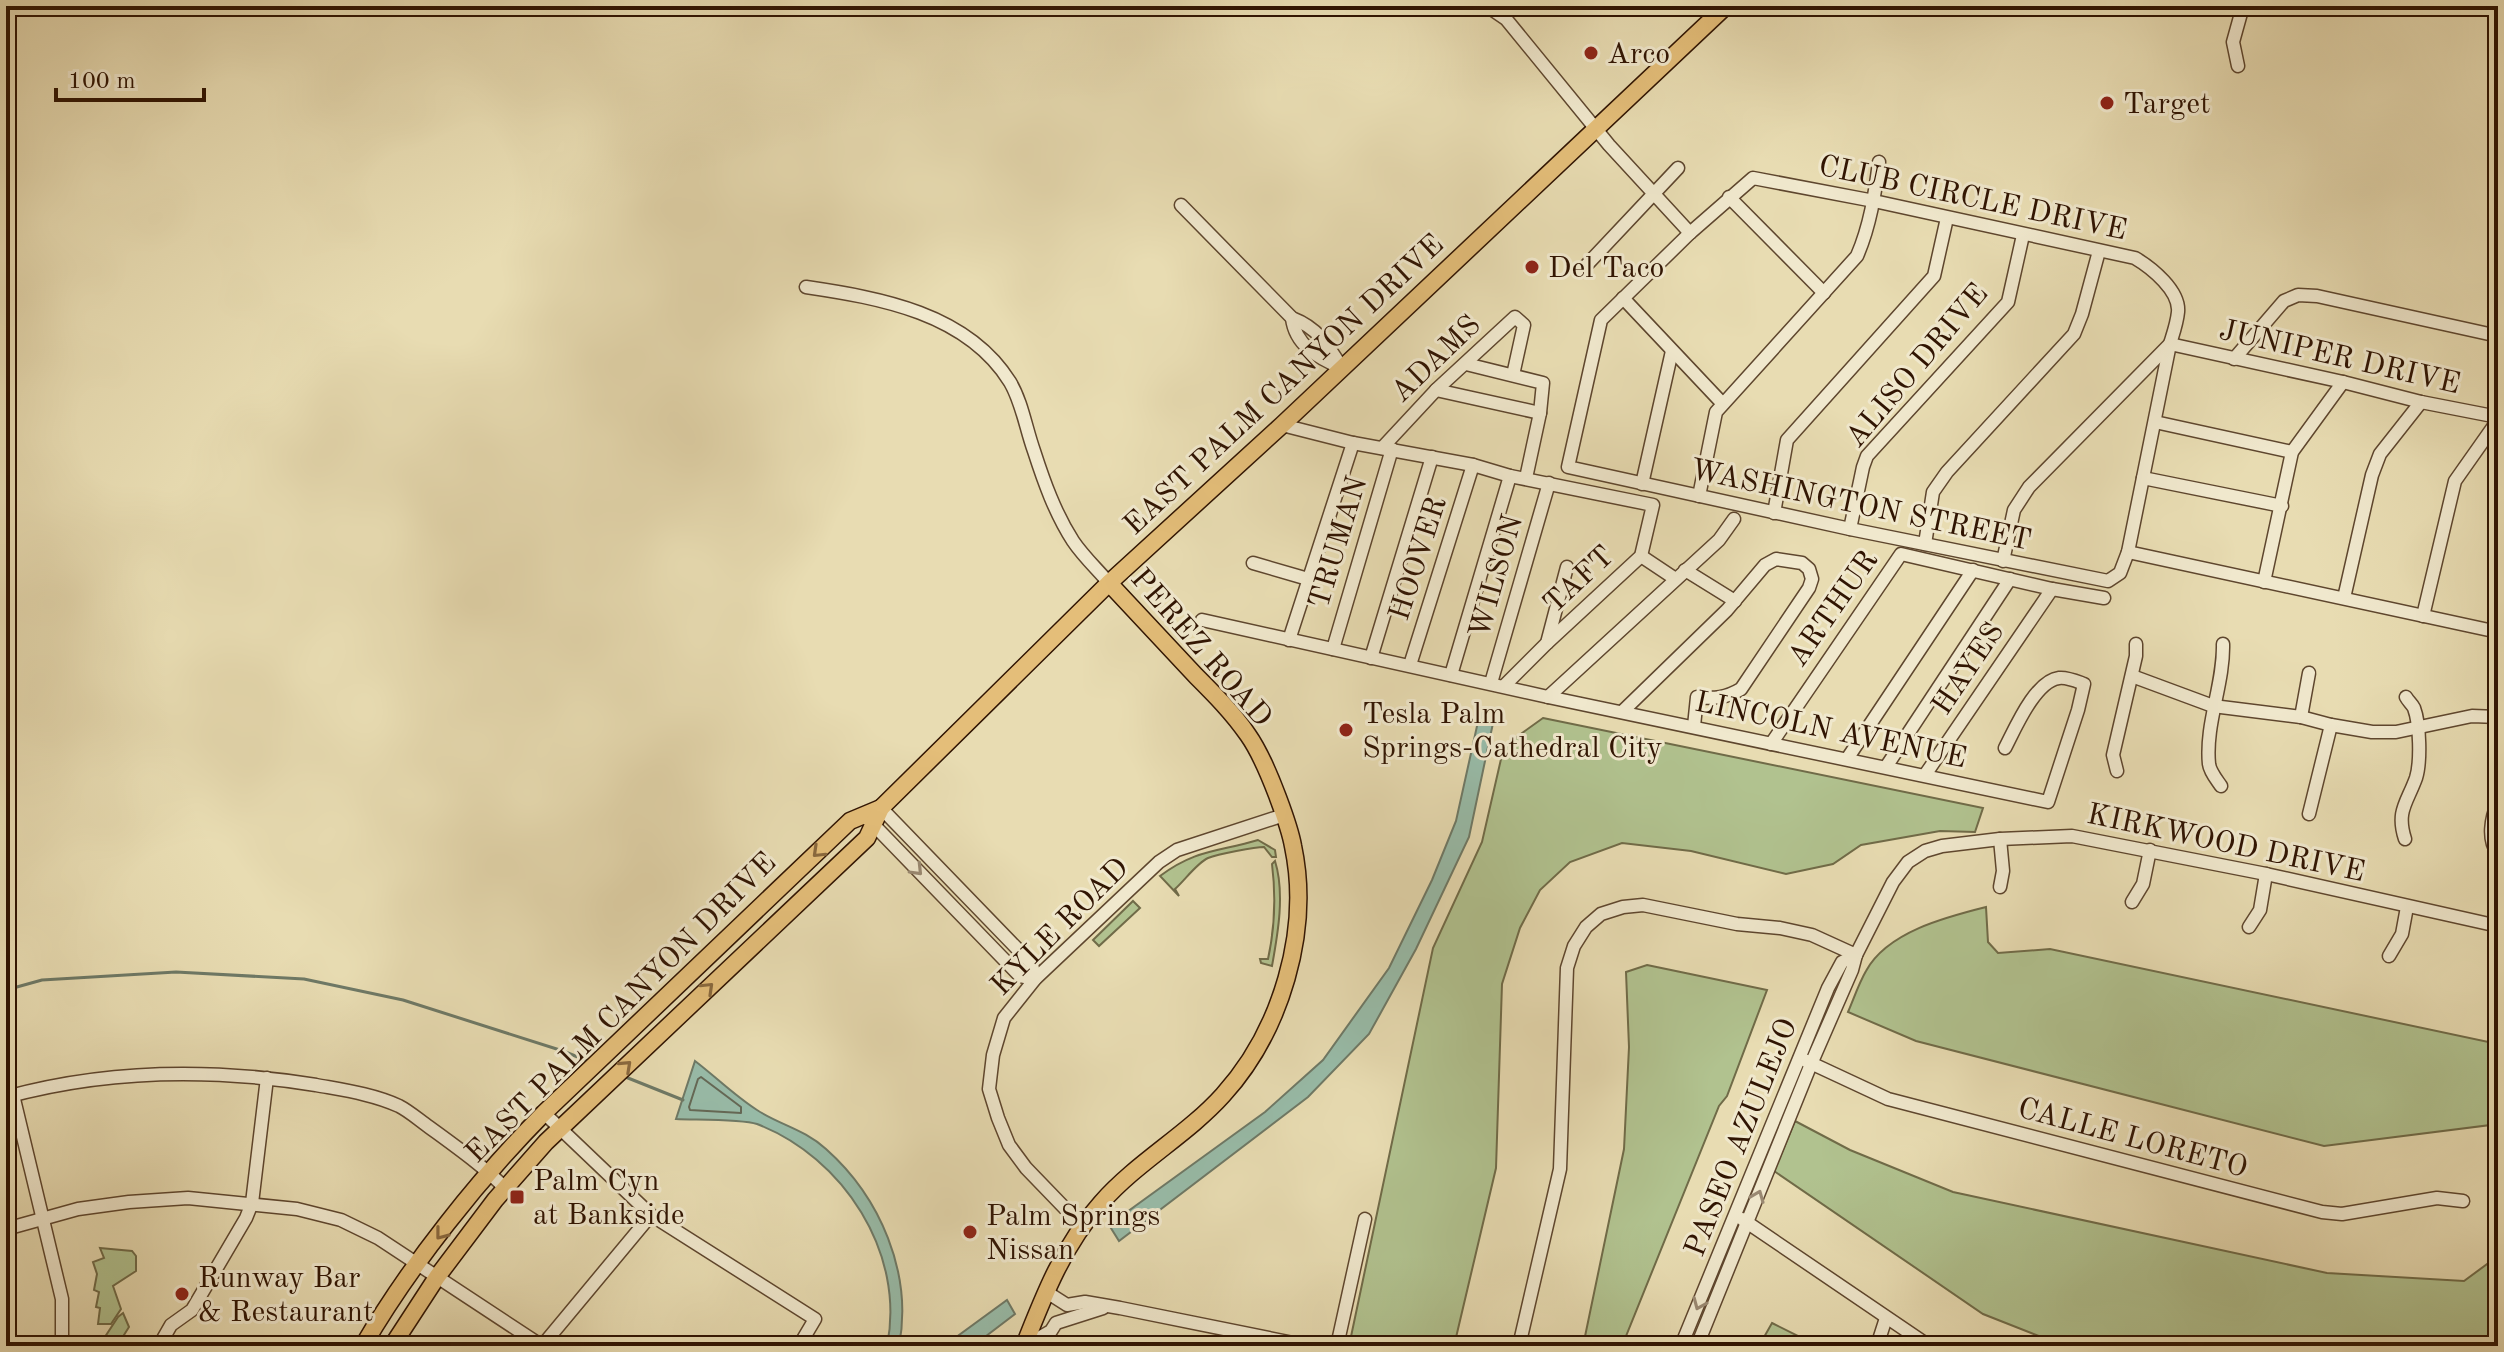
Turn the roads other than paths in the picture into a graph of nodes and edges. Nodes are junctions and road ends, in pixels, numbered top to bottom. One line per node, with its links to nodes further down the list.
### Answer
1 (1487, 6): 5 (street)
2 (1726, 6): 5 (main road, EAST PALM CANYON DRIVE)
3 (2243, 6): 4 (street)
4 (2238, 66)
5 (1595, 129): 8 (street); 25 (main road, EAST PALM CANYON DRIVE)
6 (1879, 162): 10 (street)
7 (1678, 168): 8 (street)
8 (1652, 193): 13 (street); 16 (street)
9 (1729, 197): 10 (street, CLUB CIRCLE DRIVE); 13 (street, CLUB CIRCLE DRIVE); 18 (street)
10 (1874, 201): 12 (street, CLUB CIRCLE DRIVE); 18 (street)
11 (1181, 205): 25 (street)
12 (1947, 218): 14 (street, CLUB CIRCLE DRIVE); 48 (street)
13 (1690, 233): 19 (street, CLUB CIRCLE DRIVE)
14 (2023, 235): 15 (street, CLUB CIRCLE DRIVE); 50 (street, ALISO DRIVE)
15 (2099, 251): 21 (street, CLUB CIRCLE DRIVE); 51 (street)
16 (1581, 271)
17 (806, 287): 63 (street, PEREZ ROAD)
18 (1824, 293): 30 (street)
19 (1623, 298): 22 (street); 40 (street, CLUB CIRCLE DRIVE)
20 (2498, 336): 23 (street)
21 (2170, 344): 23 (street, JUNIPER DRIVE); 33 (street, CLUB CIRCLE DRIVE); 54 (street)
22 (1672, 351): 30 (street); 45 (street)
23 (2234, 359): 27 (street, JUNIPER DRIVE)
24 (1466, 364): 26 (street); 26 (street, ADAMS); 28 (street, ADAMS)
25 (1342, 368): 34 (main road, EAST PALM CANYON DRIVE)
26 (1513, 375): 31 (street)
27 (2343, 382): 29 (street, JUNIPER DRIVE); 37 (street)
28 (1436, 390): 31 (street); 36 (street, ADAMS)
29 (2421, 402): 32 (street, JUNIPER DRIVE); 66 (street)
30 (1722, 403): 46 (street)
31 (1540, 413): 42 (street)
32 (2498, 419): 68 (street)
33 (2155, 422): 37 (street); 43 (street, CLUB CIRCLE DRIVE)
34 (1282, 425): 35 (street); 63 (main road, EAST PALM CANYON DRIVE)
35 (1353, 443): 36 (street); 60 (street)
36 (1387, 448): 38 (street); 75 (street, TRUMAN)
37 (2292, 452): 47 (street)
38 (1432, 457): 39 (street); 76 (street)
39 (1473, 465): 41 (street); 77 (street, HOOVER)
40 (1568, 467): 45 (street, WASHINGTON STREET)
41 (1510, 476): 42 (street); 79 (street)
42 (1526, 478): 44 (street)
43 (2143, 478): 47 (street); 52 (street, CLUB CIRCLE DRIVE)
44 (1549, 483): 53 (street, TAFT); 81 (street, WILSON)
45 (1642, 484): 46 (street, WASHINGTON STREET)
46 (1699, 496): 48 (street, WASHINGTON STREET)
47 (2282, 506): 62 (street)
48 (1774, 513): 50 (street, WASHINGTON STREET)
49 (1734, 519): 57 (street)
50 (1850, 529): 51 (street, WASHINGTON STREET)
51 (1925, 544): 54 (street, WASHINGTON STREET)
52 (2128, 552): 54 (street, WASHINGTON STREET); 62 (street)
53 (1641, 556): 59 (street); 72 (street, TAFT)
54 (2003, 561)
55 (1253, 563): 60 (street)
56 (1567, 567): 72 (street)
57 (1685, 570): 59 (street); 67 (street)
58 (1973, 570): 61 (street, ARTHUR); 91 (street, ARTHUR); 93 (street)
59 (1674, 578): 82 (street)
60 (1308, 579): 71 (street)
61 (2010, 579): 64 (street, ARTHUR); 94 (street)
62 (2264, 582): 66 (street)
63 (1109, 583): 99 (main road, EAST PALM CANYON DRIVE); 101 (main road, PEREZ ROAD)
64 (2052, 589): 65 (street, ARTHUR); 96 (street, HAYES)
65 (2104, 598)
66 (2344, 598): 68 (street)
67 (1735, 601): 85 (street); 89 (street)
68 (2423, 616): 70 (street)
69 (1202, 620): 71 (street, LINCOLN AVENUE)
70 (2498, 632)
71 (1289, 640): 75 (street, LINCOLN AVENUE)
72 (1547, 643): 81 (street, TAFT)
73 (2136, 644): 80 (street)
74 (2223, 644): 84 (street)
75 (1333, 649): 76 (street, LINCOLN AVENUE)
76 (1371, 658): 77 (street, LINCOLN AVENUE)
77 (1410, 665): 79 (street, LINCOLN AVENUE)
78 (2309, 673): 86 (street)
79 (1451, 675): 81 (street, LINCOLN AVENUE)
80 (2132, 676): 84 (street); 95 (street)
81 (1498, 684): 82 (street, LINCOLN AVENUE)
82 (1548, 697): 85 (street, LINCOLN AVENUE)
83 (2406, 697): 90 (street)
84 (2213, 706): 86 (street); 97 (street)
85 (1623, 711): 89 (street, LINCOLN AVENUE)
86 (2301, 717): 88 (street)
87 (2498, 717): 90 (street)
88 (2331, 725): 90 (street); 100 (street)
89 (1694, 726): 91 (street, LINCOLN AVENUE)
90 (2417, 727): 104 (street)
91 (1771, 744): 93 (street, LINCOLN AVENUE)
92 (2005, 748): 96 (street, LINCOLN AVENUE)
93 (1847, 759): 94 (street, LINCOLN AVENUE)
94 (1886, 767): 96 (street, LINCOLN AVENUE)
95 (2117, 771)
96 (1925, 775)
97 (2221, 786)
98 (2498, 802): 107 (street)
99 (881, 808): 102 (main road, EAST PALM CANYON DRIVE); 116 (street)
100 (2309, 814)
101 (1284, 815): 116 (street, KYLE ROAD); 130 (main road, PEREZ ROAD)
102 (868, 820): 116 (street, one-way to 116); 120 (main road, EAST PALM CANYON DRIVE, one-way to 120); 121 (main road, EAST PALM CANYON DRIVE, one-way to 102)
103 (2000, 839): 105 (street, KIRKWOOD DRIVE); 106 (street, KIRKWOOD DRIVE); 109 (street)
104 (2405, 839)
105 (1942, 846): 114 (street, PASEO AZULEJO)
106 (2150, 850): 108 (street, KIRKWOOD DRIVE); 110 (street)
107 (2498, 854)
108 (2266, 874): 111 (street, KIRKWOOD DRIVE); 113 (street)
109 (2000, 887)
110 (2132, 902)
111 (2407, 907): 112 (street, KIRKWOOD DRIVE); 115 (street)
112 (2498, 926)
113 (2249, 927)
114 (1856, 955): 117 (street, PASEO AZULEJO); 147 (street)
115 (2389, 956)
116 (1035, 979): 130 (street, KYLE ROAD)
117 (1806, 1061): 124 (street, CALLE LORETO); 129 (street, PASEO AZULEJO)
118 (267, 1078): 119 (street); 122 (street); 125 (street)
119 (10, 1096): 127 (street)
120 (544, 1113): 121 (street); 122 (main road, EAST PALM CANYON DRIVE)
121 (560, 1128): 123 (main road, EAST PALM CANYON DRIVE); 126 (street)
122 (489, 1172): 123 (street); 132 (main road, EAST PALM CANYON DRIVE, one-way to 132)
123 (505, 1188): 133 (main road, EAST PALM CANYON DRIVE)
124 (2463, 1201)
125 (252, 1203): 127 (street); 132 (street); 139 (street)
126 (651, 1215): 142 (street); 143 (street)
127 (43, 1217): 131 (street); 138 (street)
128 (1365, 1219): 146 (street)
129 (1741, 1219): 136 (street); 148 (street, PASEO AZULEJO, one-way to 148); 149 (street, PASEO AZULEJO)
130 (1082, 1226): 134 (main road, PEREZ ROAD)
131 (6, 1229)
132 (418, 1264): 133 (street); 140 (main road, EAST PALM CANYON DRIVE)
133 (437, 1277): 141 (main road, EAST PALM CANYON DRIVE); 142 (street)
134 (1045, 1291): 135 (street); 144 (main road, PEREZ ROAD)
135 (1110, 1306): 137 (street); 144 (street)
136 (1886, 1318): 150 (street); 151 (street)
137 (1243, 1340): 145 (street)
138 (62, 1346)
139 (159, 1346)
140 (363, 1346)
141 (392, 1346)
142 (542, 1346)
143 (799, 1346)
144 (1024, 1346)
145 (1308, 1346)
146 (1337, 1346)
147 (1519, 1346)
148 (1681, 1346)
149 (1697, 1346)
150 (1877, 1346)
151 (1929, 1346)

